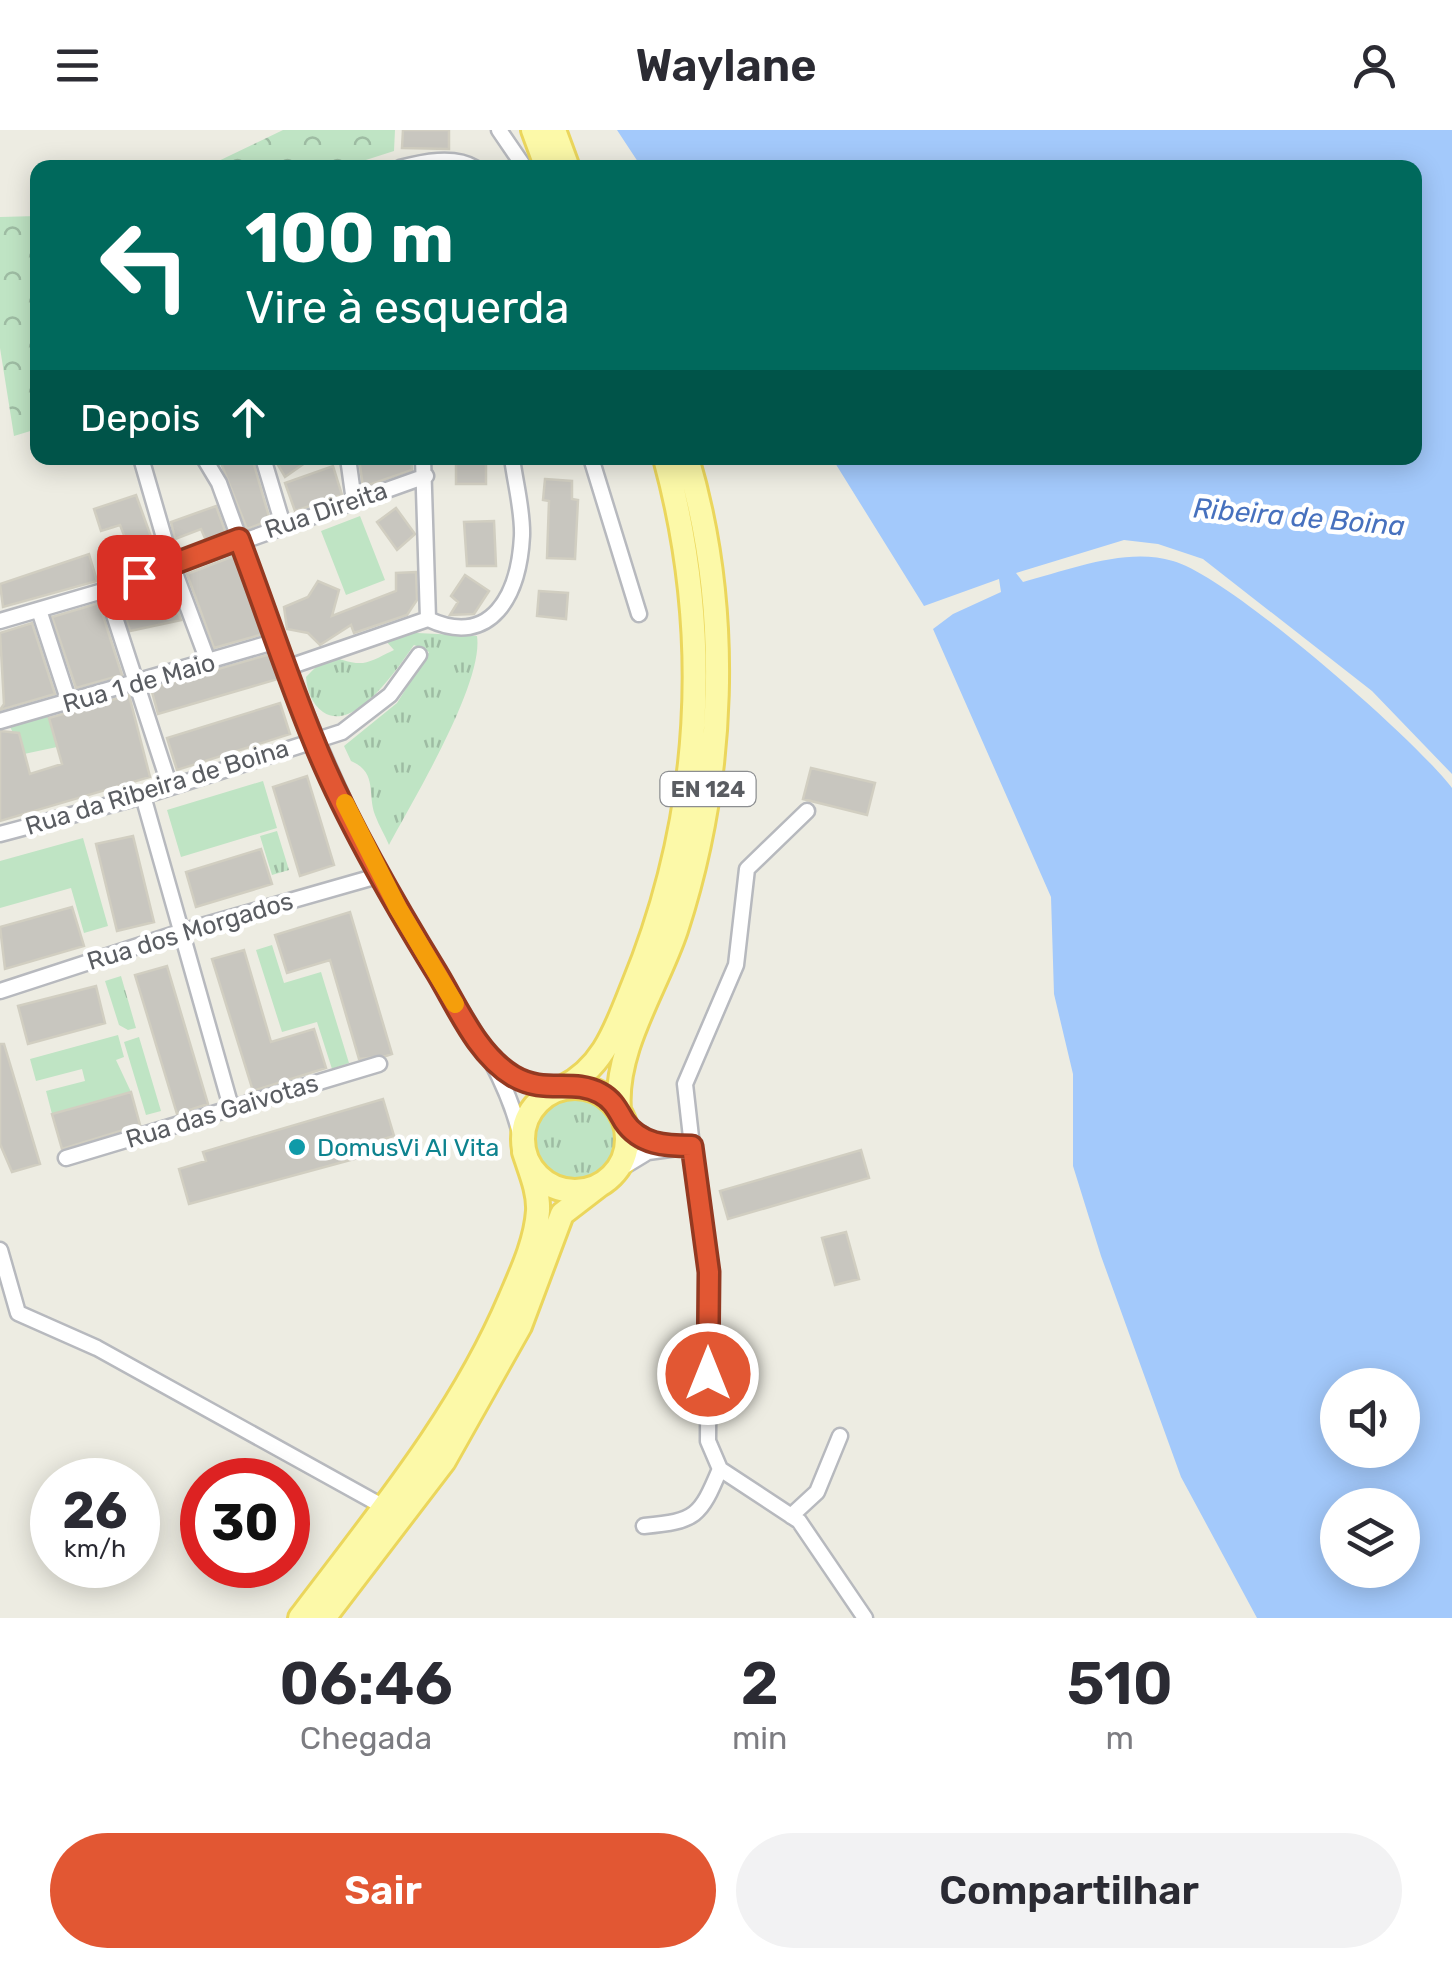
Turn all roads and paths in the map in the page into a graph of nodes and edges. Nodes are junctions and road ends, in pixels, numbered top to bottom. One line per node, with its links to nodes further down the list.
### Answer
1 (499, 130): 4 (street)
2 (533, 130): 5 (main road)
3 (554, 130): 6 (main road)
4 (519, 160)
5 (545, 160)
6 (565, 160)
7 (143, 465): 20 (street)
8 (207, 465): 19 (street)
9 (265, 465): 18 (street)
10 (349, 465): 17 (street)
11 (425, 465): 16 (street)
12 (513, 465): 24 (street)
13 (593, 465): 23 (street)
14 (668, 465): 43 (main road, EN 124)
15 (688, 465): 45 (main road, EN 124)
16 (426, 476): 17 (street, Rua Direita); 24 (street)
17 (354, 500): 18 (street, Rua Direita)
18 (283, 525): 19 (street, Rua Direita)
19 (239, 539): 20 (street, Rua Direita); 26 (street)
20 (172, 564): 21 (street, Rua Direita); 28 (street)
21 (106, 590): 22 (street, Rua Direita); 30 (street)
22 (39, 610): 25 (street, Rua Direita); 31 (street)
23 (639, 614)
24 (428, 618): 29 (street)
25 (0, 621)
26 (278, 641): 28 (street, Rua 1 de Maio); 29 (street)
27 (419, 655): 33 (street, Rua da Ribeira de Boina)
28 (209, 664): 30 (street, Rua 1 de Maio)
29 (289, 667): 33 (street)
30 (137, 684): 31 (street, Rua 1 de Maio); 34 (street)
31 (70, 702): 32 (street, Rua 1 de Maio)
32 (0, 721)
33 (313, 740): 34 (street, Rua da Ribeira de Boina); 38 (street)
34 (170, 787): 35 (street, Rua da Ribeira de Boina)
35 (143, 796): 37 (street, Rua da Ribeira de Boina); 39 (street)
36 (807, 812): 47 (street)
37 (0, 834)
38 (381, 875): 39 (street, Rua dos Morgados); 41 (street)
39 (180, 932): 40 (street, Rua dos Morgados); 44 (street)
40 (0, 991)
41 (484, 1050): 43 (street); 48 (street)
42 (379, 1064): 44 (street, Rua das Gaivotas)
43 (558, 1089): 45 (main road); 48 (main road, EN 124)
44 (232, 1107): 49 (street, Rua das Gaivotas)
45 (622, 1117): 46 (street); 50 (main road, EN 124)
46 (664, 1146): 47 (street); 50 (street)
47 (692, 1146): 53 (street)
48 (523, 1147): 50 (main road); 54 (main road)
49 (66, 1158)
50 (608, 1178): 58 (main road)
51 (0, 1250): 54 (street)
52 (840, 1436): 55 (street)
53 (720, 1468): 55 (street); 56 (street)
54 (384, 1507): 57 (main road)
55 (792, 1516): 59 (street)
56 (644, 1526)
57 (300, 1618)
58 (324, 1618)
59 (865, 1618)

